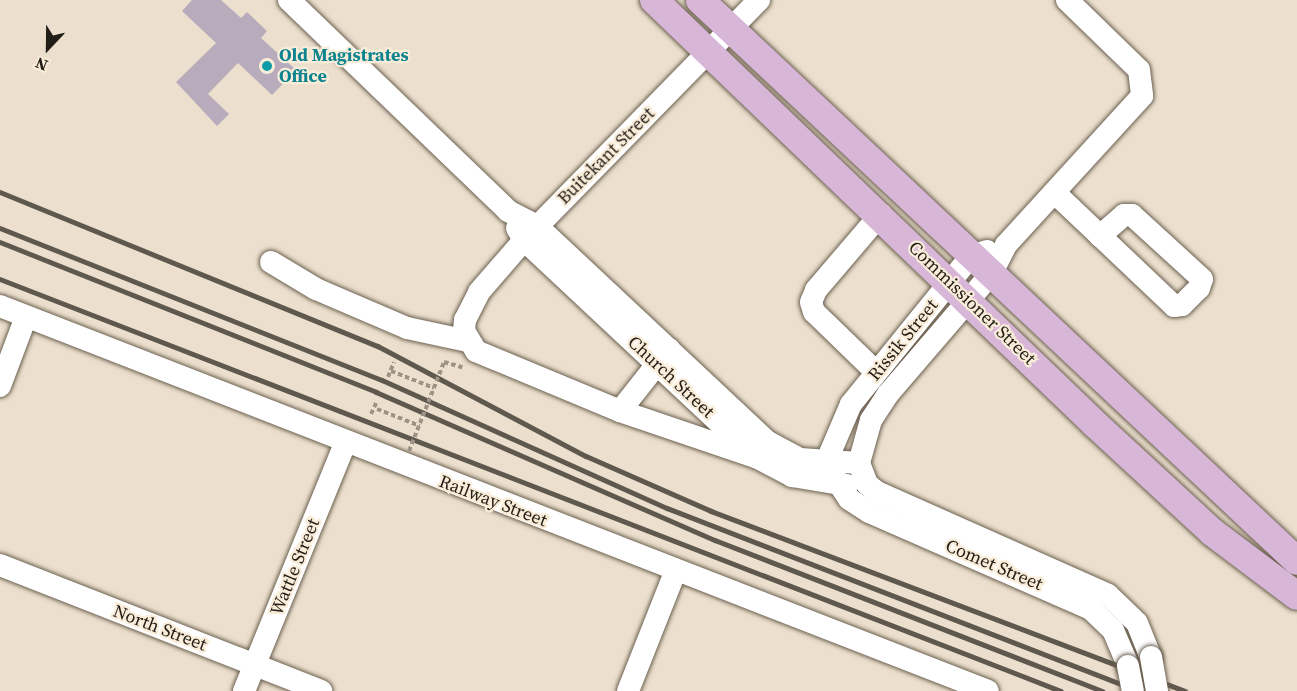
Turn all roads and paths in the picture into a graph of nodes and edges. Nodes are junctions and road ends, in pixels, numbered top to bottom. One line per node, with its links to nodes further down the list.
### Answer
1 (289, 0): 10 (street, Church Street)
2 (654, 0): 7 (main road, Commissioner Street)
3 (700, 0): 6 (main road, Commissioner Street)
4 (759, 0): 6 (street, Buitekant Street)
5 (1067, 0): 8 (street)
6 (731, 30): 7 (street, Buitekant Street); 13 (main road, Commissioner Street)
7 (710, 52): 9 (main road, Commissioner Street); 10 (street, Buitekant Street)
8 (1055, 193): 11 (street); 13 (street)
9 (880, 214): 14 (main road, Commissioner Street); 22 (street)
10 (531, 233): 17 (street, Buitekant Street); 18 (street, Church Street)
11 (1100, 236)
12 (271, 262): 17 (street)
13 (981, 265): 14 (street, Rissik Street); 38 (main road, Commissioner Street)
14 (960, 290): 22 (street, Rissik Street); 35 (street, Rissik Street); 41 (main road, Commissioner Street)
15 (0, 306): 16 (street, Railway Street)
16 (26, 317): 24 (street); 31 (street, Railway Street)
17 (467, 330): 28 (street)
18 (663, 357): 28 (street); 33 (street, Church Street); 34 (street, Church Street)
19 (394, 362): 21 (path)
20 (444, 362): 25 (path, bridge)
21 (391, 371): 23 (path); 25 (path)
22 (876, 372): 34 (street, Rissik Street)
23 (388, 377)
24 (0, 386)
25 (434, 388): 30 (path, bridge)
26 (376, 401): 27 (path)
27 (377, 409): 29 (path); 30 (path)
28 (620, 411): 33 (street)
29 (371, 414)
30 (420, 426): 32 (path, bridge)
31 (345, 443): 40 (street, Railway Street); 42 (street, Wattle Street)
32 (410, 451)
33 (756, 457): 37 (street, Church Street)
34 (831, 462): 35 (street, Church Street); 37 (street)
35 (859, 463): 36 (street)
36 (867, 484): 37 (street, Church Street); 48 (street, Comet Street, bridge)
37 (838, 486): 47 (street, Comet Street, bridge)
38 (1297, 561)
39 (0, 565): 42 (street, North Street)
40 (675, 572): 45 (street); 46 (street, Railway Street)
41 (1297, 597)
42 (255, 665): 43 (street, Wattle Street); 44 (street, North Street)
43 (244, 691)
44 (321, 691)
45 (628, 691)
46 (988, 691)
47 (1133, 691)
48 (1156, 691)

